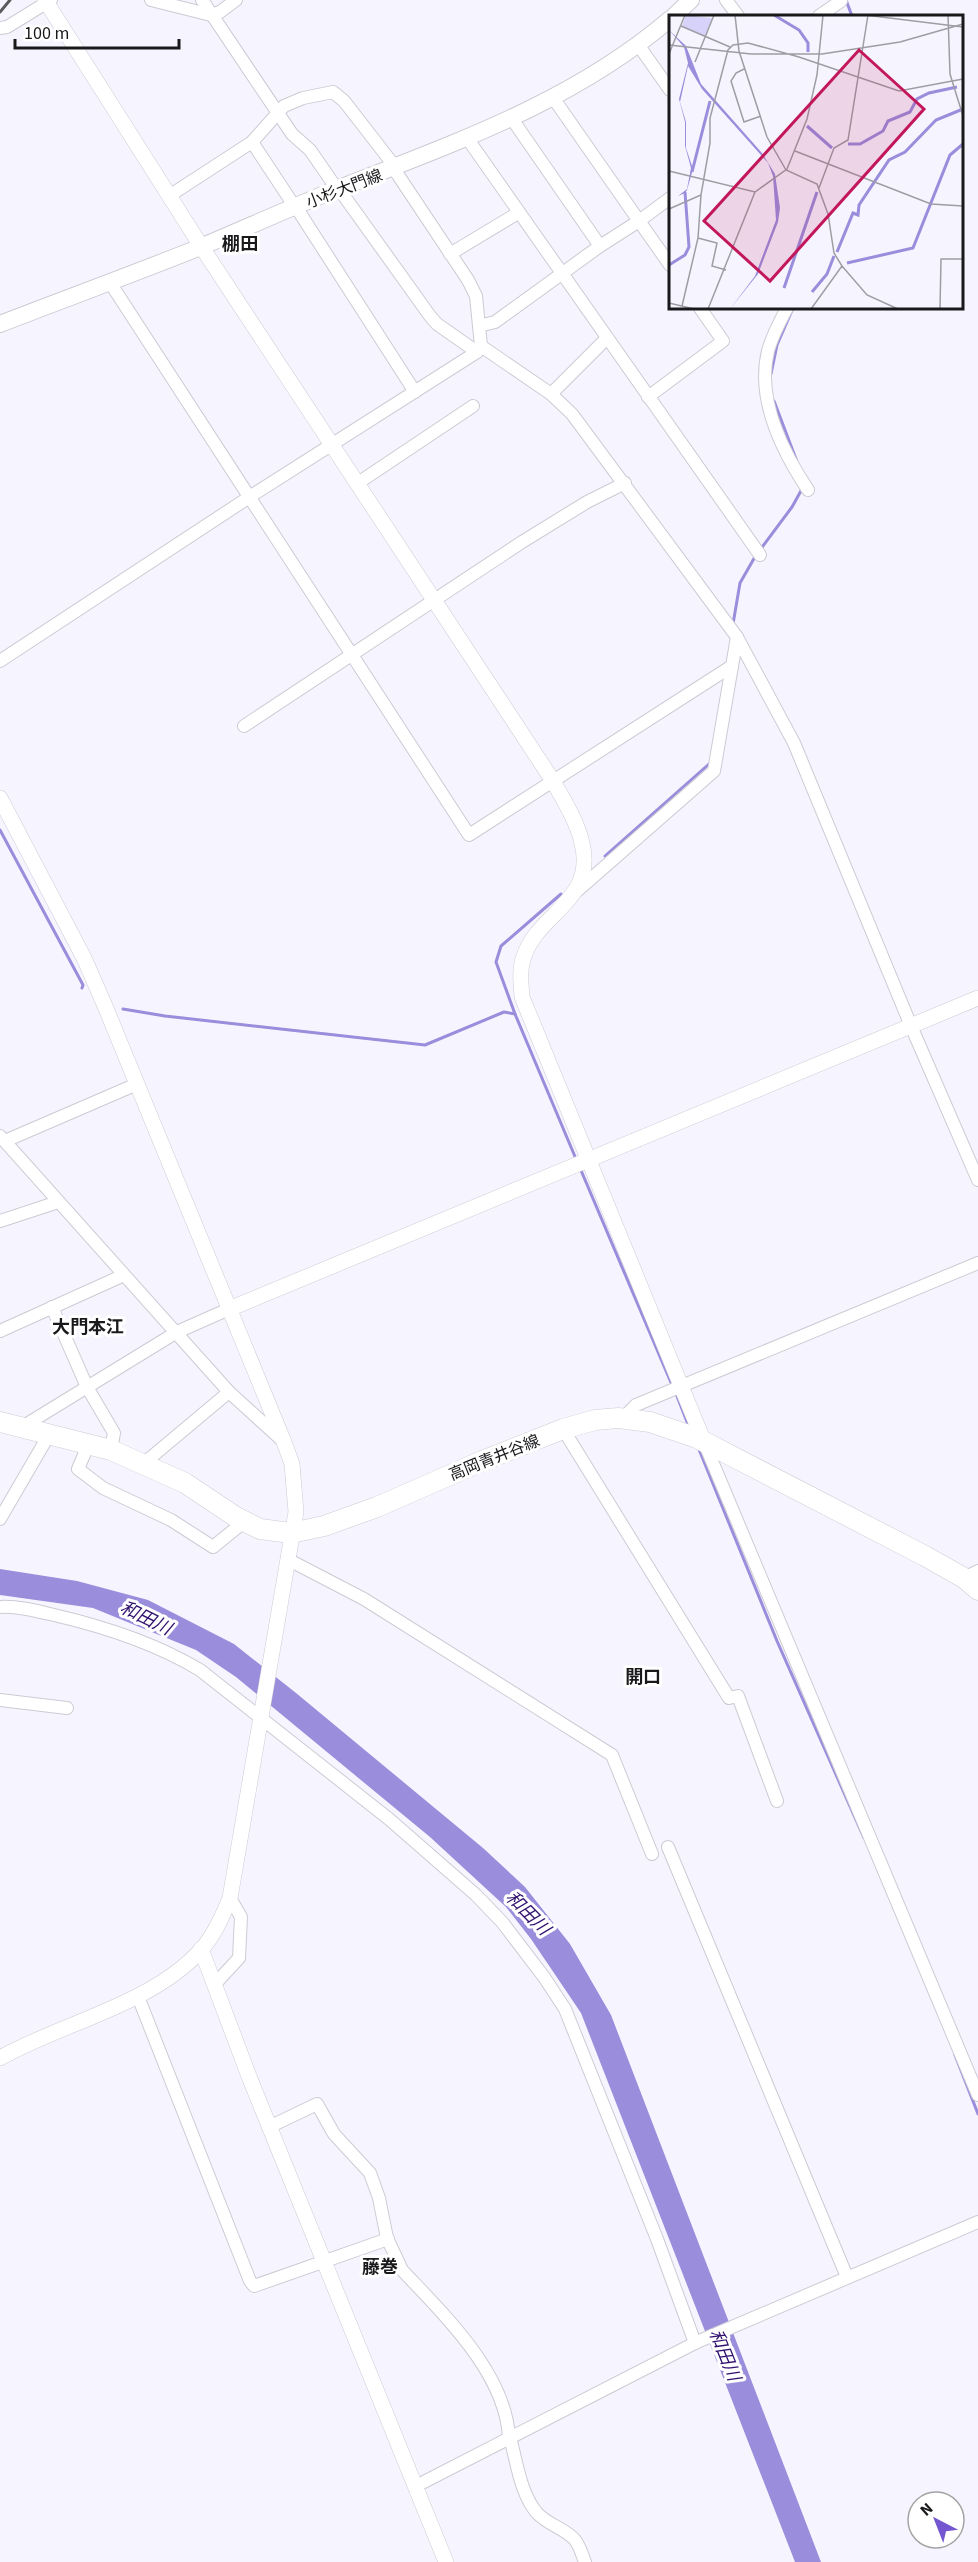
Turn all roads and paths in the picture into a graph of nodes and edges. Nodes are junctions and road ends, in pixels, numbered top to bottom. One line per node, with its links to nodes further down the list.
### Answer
1 (151, 0): 8 (street)
2 (202, 0): 8 (street)
3 (236, 0): 8 (street)
4 (691, 0): 9 (main road, 小杉大門線)
5 (726, 0): 10 (street)
6 (48, 1): 13 (street); 23 (street)
7 (841, 1): 11 (street)
8 (211, 15): 17 (street)
9 (675, 15)
10 (737, 15)
11 (820, 15)
12 (669, 21): 14 (main road, 小杉大門線)
13 (0, 28)
14 (639, 46): 15 (street); 16 (main road, 小杉大門線)
15 (669, 89)
16 (554, 99): 18 (main road, 小杉大門線); 27 (street)
17 (278, 112): 20 (street); 21 (street); 22 (street)
18 (512, 119): 19 (main road, 小杉大門線); 29 (street)
19 (466, 138): 21 (main road, 小杉大門線); 26 (street)
20 (252, 142): 23 (street); 25 (street)
21 (395, 168): 22 (main road, 小杉大門線); 30 (street)
22 (338, 189): 25 (main road, 小杉大門線); 39 (street)
23 (169, 196): 28 (street)
24 (669, 199): 27 (street)
25 (296, 207): 28 (main road, 小杉大門線); 40 (street)
26 (518, 213): 30 (street); 32 (street)
27 (639, 220): 29 (street); 31 (street)
28 (201, 246): 33 (main road, 小杉大門線); 44 (street)
29 (600, 246): 32 (street)
30 (450, 254): 37 (street)
31 (669, 264)
32 (560, 273): 37 (street); 38 (street)
33 (110, 281): 36 (main road, 小杉大門線); 48 (street)
34 (701, 309): 42 (street)
35 (787, 309): 47 (street)
36 (0, 324)
37 (479, 327): 39 (street)
38 (606, 339): 41 (street); 42 (street)
39 (479, 349): 40 (street); 41 (street)
40 (415, 392): 44 (street)
41 (551, 394): 46 (street)
42 (648, 397): 49 (street)
43 (473, 406): 45 (street)
44 (333, 444): 45 (street); 48 (street)
45 (358, 483): 50 (street)
46 (625, 483): 50 (street); 51 (street)
47 (808, 490)
48 (251, 496): 52 (street); 53 (street)
49 (760, 555)
50 (435, 601): 52 (street); 56 (street)
51 (737, 637): 54 (street); 60 (street)
52 (352, 653): 55 (street); 56 (street)
53 (0, 661)
54 (732, 666): 56 (street); 58 (street)
55 (244, 726)
56 (553, 781): 58 (street)
57 (0, 798): 61 (street)
58 (577, 891): 64 (street)
59 (978, 998): 60 (street)
60 (911, 1026): 64 (street); 65 (street)
61 (137, 1084): 62 (street); 71 (street)
62 (6, 1142): 63 (street); 66 (street)
63 (0, 1156)
64 (589, 1161): 71 (street); 74 (street)
65 (978, 1180)
66 (57, 1202): 67 (street); 69 (street)
67 (0, 1221)
68 (978, 1263): 74 (street)
69 (124, 1275): 70 (street); 73 (street)
70 (52, 1307): 72 (street); 75 (street)
71 (229, 1309): 73 (street); 82 (street)
72 (0, 1331)
73 (177, 1332): 75 (street); 76 (street)
74 (682, 1386): 77 (street); 83 (street)
75 (87, 1387): 79 (street); 85 (street)
76 (229, 1392): 82 (street); 86 (street)
77 (622, 1419): 80 (main road, 高岡青井谷線); 83 (main road, 高岡青井谷線)
78 (0, 1422): 79 (main road, 高岡青井谷線)
79 (22, 1427): 81 (main road, 高岡青井谷線)
80 (563, 1429): 89 (main road, 高岡青井谷線); 96 (street)
81 (50, 1433): 84 (main road, 高岡青井谷線); 87 (street)
82 (284, 1442): 89 (street)
83 (704, 1442): 91 (main road, 高岡青井谷線); 104 (street)
84 (89, 1443): 85 (main road, 高岡青井谷線); 88 (street)
85 (111, 1450): 86 (main road, 高岡青井谷線)
86 (143, 1464): 88 (main road, 高岡青井谷線)
87 (0, 1519)
88 (245, 1521): 89 (main road, 高岡青井谷線)
89 (291, 1533): 90 (street)
90 (287, 1559): 95 (street); 98 (street)
91 (973, 1580)
92 (0, 1606): 95 (street)
93 (0, 1700): 94 (street)
94 (67, 1708)
95 (261, 1717): 99 (street); 110 (street)
96 (777, 1801)
97 (668, 1847): 109 (street)
98 (652, 1854)
99 (230, 1898): 100 (street); 101 (street)
100 (201, 1949): 101 (street); 103 (street)
101 (215, 1984): 105 (street)
102 (138, 1999): 108 (street)
103 (0, 2058)
104 (978, 2095)
105 (271, 2126): 107 (street); 108 (street)
106 (978, 2222): 109 (street)
107 (388, 2239): 108 (street); 111 (street)
108 (324, 2261): 112 (street)
109 (847, 2277): 110 (street)
110 (696, 2342): 111 (street)
111 (510, 2438): 112 (street); 114 (street)
112 (416, 2486): 113 (street)
113 (446, 2562)
114 (585, 2562)

